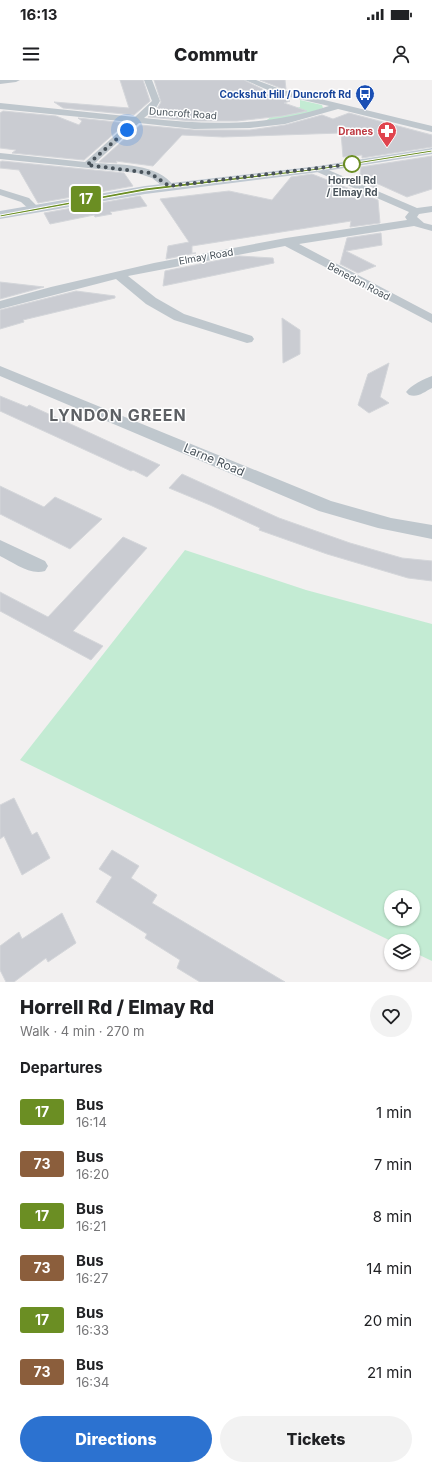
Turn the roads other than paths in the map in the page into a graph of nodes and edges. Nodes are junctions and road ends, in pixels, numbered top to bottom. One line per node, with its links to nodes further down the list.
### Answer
1 (16, 80): 4 (street)
2 (148, 80): 7 (street)
3 (249, 80): 6 (street)
4 (0, 82)
5 (0, 106): 7 (street, Duncroft Road)
6 (338, 106): 7 (street, Duncroft Road); 8 (street)
7 (137, 121): 11 (street)
8 (432, 129)
9 (432, 151): 12 (street)
10 (0, 156): 11 (street)
11 (87, 165): 13 (street)
12 (319, 169): 13 (street); 18 (street)
13 (169, 186): 15 (street)
14 (0, 192): 15 (street)
15 (34, 208): 17 (street)
16 (432, 209): 18 (street, Elmay Road)
17 (0, 215)
18 (416, 217): 19 (street); 20 (street, Elmay Road)
19 (432, 228)
20 (286, 242): 21 (street, Elmay Road); 23 (street, Benedon Road)
21 (118, 274): 22 (street, Elmay Road); 24 (street)
22 (0, 305)
23 (432, 319)
24 (247, 339)
25 (0, 372): 28 (street, Larne Road)
26 (432, 381): 27 (street)
27 (414, 392)
28 (432, 532)
29 (0, 547): 30 (street)
30 (38, 566)

